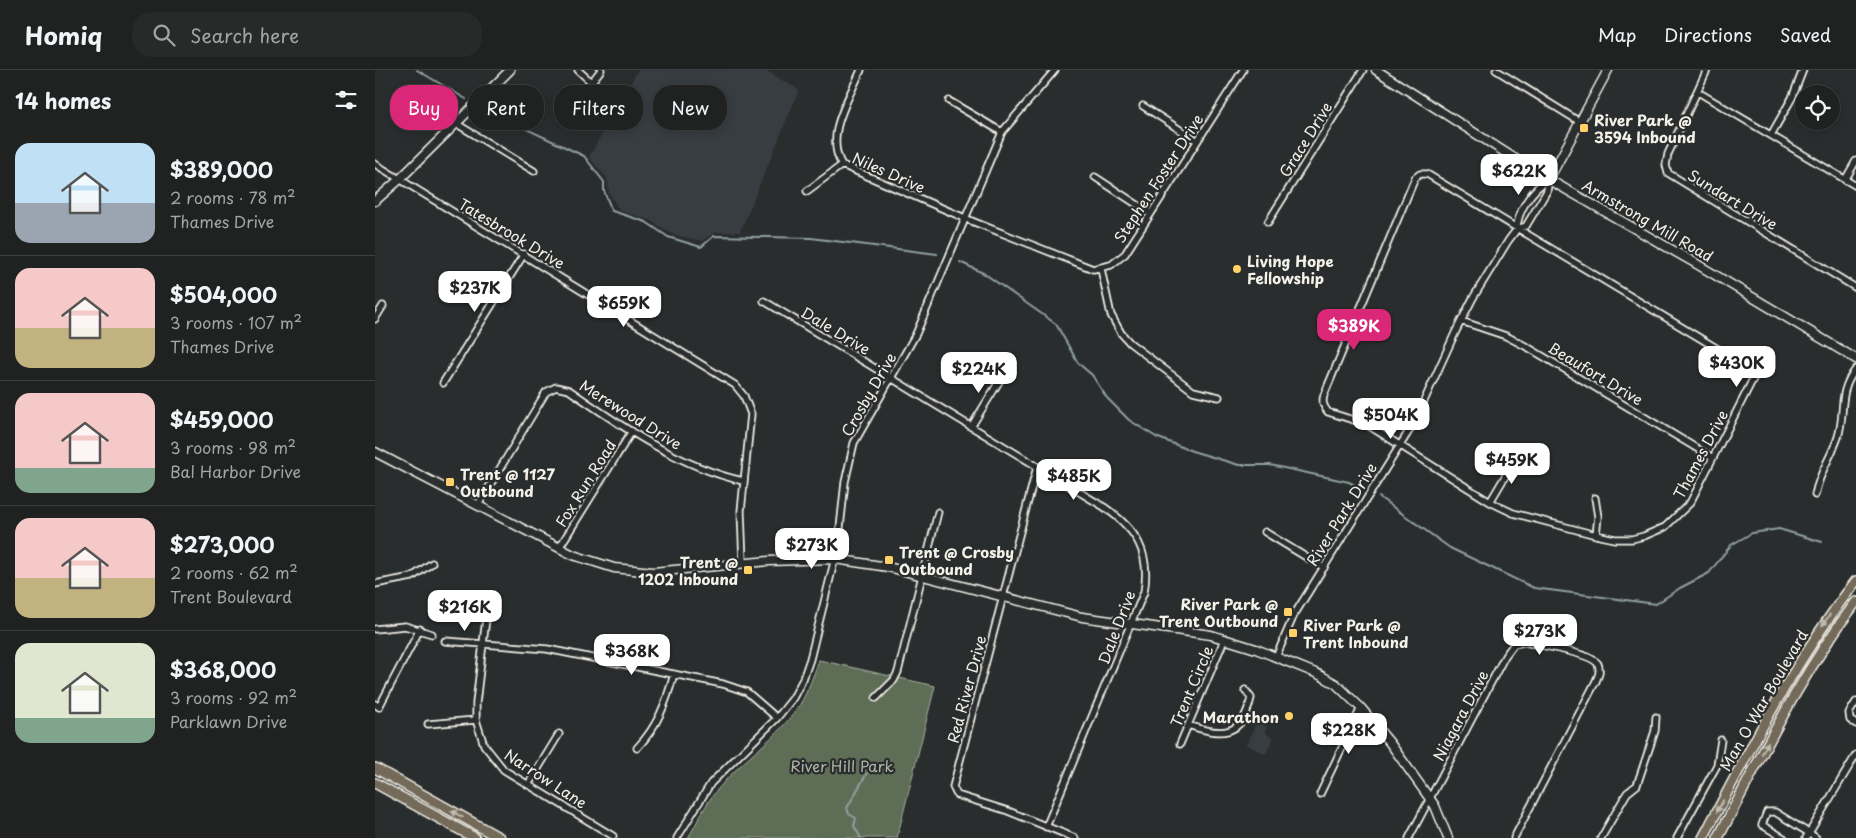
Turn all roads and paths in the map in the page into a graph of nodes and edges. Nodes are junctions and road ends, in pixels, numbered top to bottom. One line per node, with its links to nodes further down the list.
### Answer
1 (510, 70): 19 (street)
2 (578, 70): 13 (street)
3 (601, 70): 13 (street)
4 (861, 70): 27 (street, Niles Drive)
5 (1055, 70): 22 (street, Crosby Drive)
6 (1243, 70): 24 (street, Stephen Foster Drive)
7 (1363, 70): 38 (street, Grace Drive)
8 (1376, 70): 31 (street, Armstrong Mill Road)
9 (1496, 70): 18 (street)
10 (1609, 70): 18 (street, River Park Drive)
11 (1707, 70): 15 (street, Sundart Drive)
12 (1803, 70): 23 (street)
13 (591, 82): 14 (street)
14 (589, 85)
15 (1698, 92): 23 (street); 42 (street, Sundart Drive)
16 (949, 101): 22 (street)
17 (1143, 106): 24 (street)
18 (1580, 122): 31 (street, River Park Drive)
19 (458, 123)
20 (458, 125): 28 (street)
21 (451, 130): 30 (street)
22 (1002, 132): 37 (street, Crosby Drive)
23 (1771, 135): 32 (street)
24 (1196, 140): 36 (street, Stephen Foster Drive)
25 (1856, 161): 32 (street)
26 (375, 164): 30 (street, Tatesbrook Drive)
27 (842, 165): 34 (street); 37 (street, Niles Drive)
28 (534, 171)
29 (1095, 177): 36 (street)
30 (400, 179): 35 (street); 40 (street, Tatesbrook Drive)
31 (1549, 179): 39 (street, River Park Drive); 39 (street, River Park Drive); 47 (street, Armstrong Mill Road)
32 (1845, 180): 33 (street)
33 (1856, 186)
34 (807, 191)
35 (375, 200)
36 (1150, 213): 41 (street, Stephen Foster Drive)
37 (965, 218): 41 (street); 50 (street, Crosby Drive)
38 (1268, 222)
39 (1517, 229): 46 (street, River Park Drive); 55 (street, Thames Drive); 58 (street, Thames Drive)
40 (524, 254): 51 (street); 60 (street, Tatesbrook Drive)
41 (1101, 269): 52 (street)
42 (1856, 288)
43 (764, 301): 50 (street, Dale Drive)
44 (383, 306): 45 (street)
45 (375, 318)
46 (1461, 321): 55 (street, River Park Drive); 58 (street, Beaufort Drive)
47 (1856, 359)
48 (1856, 369): 61 (street)
49 (1005, 372): 53 (street)
50 (890, 378): 53 (street, Dale Drive); 69 (street, Crosby Drive)
51 (443, 383)
52 (1219, 397)
53 (971, 427): 59 (street, Dale Drive)
54 (632, 431): 60 (street, Merewood Drive); 64 (street, Merewood Drive); 68 (street, Fox Run Road)
55 (1400, 445): 63 (street, Thames Drive); 72 (street, River Park Drive)
56 (375, 452): 64 (street)
57 (1516, 458): 63 (street)
58 (1713, 458): 67 (street, Thames Drive)
59 (1037, 467): 76 (street, Red River Drive); 79 (street, Dale Drive)
60 (743, 481): 71 (street, Tatesbrook Drive)
61 (1815, 495)
62 (1595, 498): 67 (street)
63 (1490, 502): 67 (street, Thames Drive)
64 (478, 506): 68 (street)
65 (939, 512): 73 (street)
66 (1265, 532): 72 (street)
67 (1596, 535)
68 (559, 548): 71 (street)
69 (835, 559): 71 (street); 73 (street); 94 (street, Crosby Drive)
70 (432, 563): 75 (street)
71 (743, 563)
72 (1324, 568): 86 (street, River Park Drive)
73 (922, 576): 76 (street); 89 (street)
74 (1856, 581): 121 (main road, Man O War Boulevard, one-way to 121)
75 (375, 584)
76 (1003, 597): 79 (street); 109 (street, Red River Drive)
77 (1856, 602): 122 (main road, Man O War Boulevard, one-way to 77)
78 (487, 610): 85 (street, Narrow Lane)
79 (1132, 624): 83 (street); 109 (street, Dale Drive)
80 (375, 629): 81 (street)
81 (420, 629): 82 (street); 91 (street)
82 (432, 634)
83 (1225, 638): 86 (street); 98 (street, Trent Circle)
84 (445, 641): 85 (street)
85 (484, 643): 87 (street); 95 (street, Narrow Lane)
86 (1276, 657): 92 (street)
87 (674, 674): 94 (street); 102 (street)
88 (1245, 690): 98 (street)
89 (876, 698)
90 (1856, 702): 97 (street)
91 (375, 704)
92 (1361, 708): 107 (street); 108 (street)
93 (1656, 717): 119 (street)
94 (777, 718): 114 (street, Crosby Drive)
95 (476, 720): 96 (street); 106 (street, Narrow Lane)
96 (428, 724)
97 (1856, 724)
98 (1188, 725): 101 (street, Trent Circle)
99 (559, 734): 106 (street)
100 (1721, 740): 120 (street)
101 (1180, 744)
102 (637, 748)
103 (1856, 755): 111 (street)
104 (375, 768): 113 (main road, one-way to 104)
105 (375, 782): 112 (main road)
106 (528, 785): 110 (street, Narrow Lane)
107 (1320, 794)
108 (1430, 799): 116 (street, Niagara Drive); 117 (street); 118 (street, Niagara Drive)
109 (1046, 827): 115 (street, Red River Drive)
110 (613, 836)
111 (1808, 836): 123 (street); 124 (street)
112 (475, 838)
113 (500, 838)
114 (677, 838)
115 (1075, 838)
116 (1409, 838)
117 (1448, 838)
118 (1514, 838)
119 (1601, 838)
120 (1677, 838)
121 (1703, 838)
122 (1718, 838)
123 (1785, 838)
124 (1816, 838)

